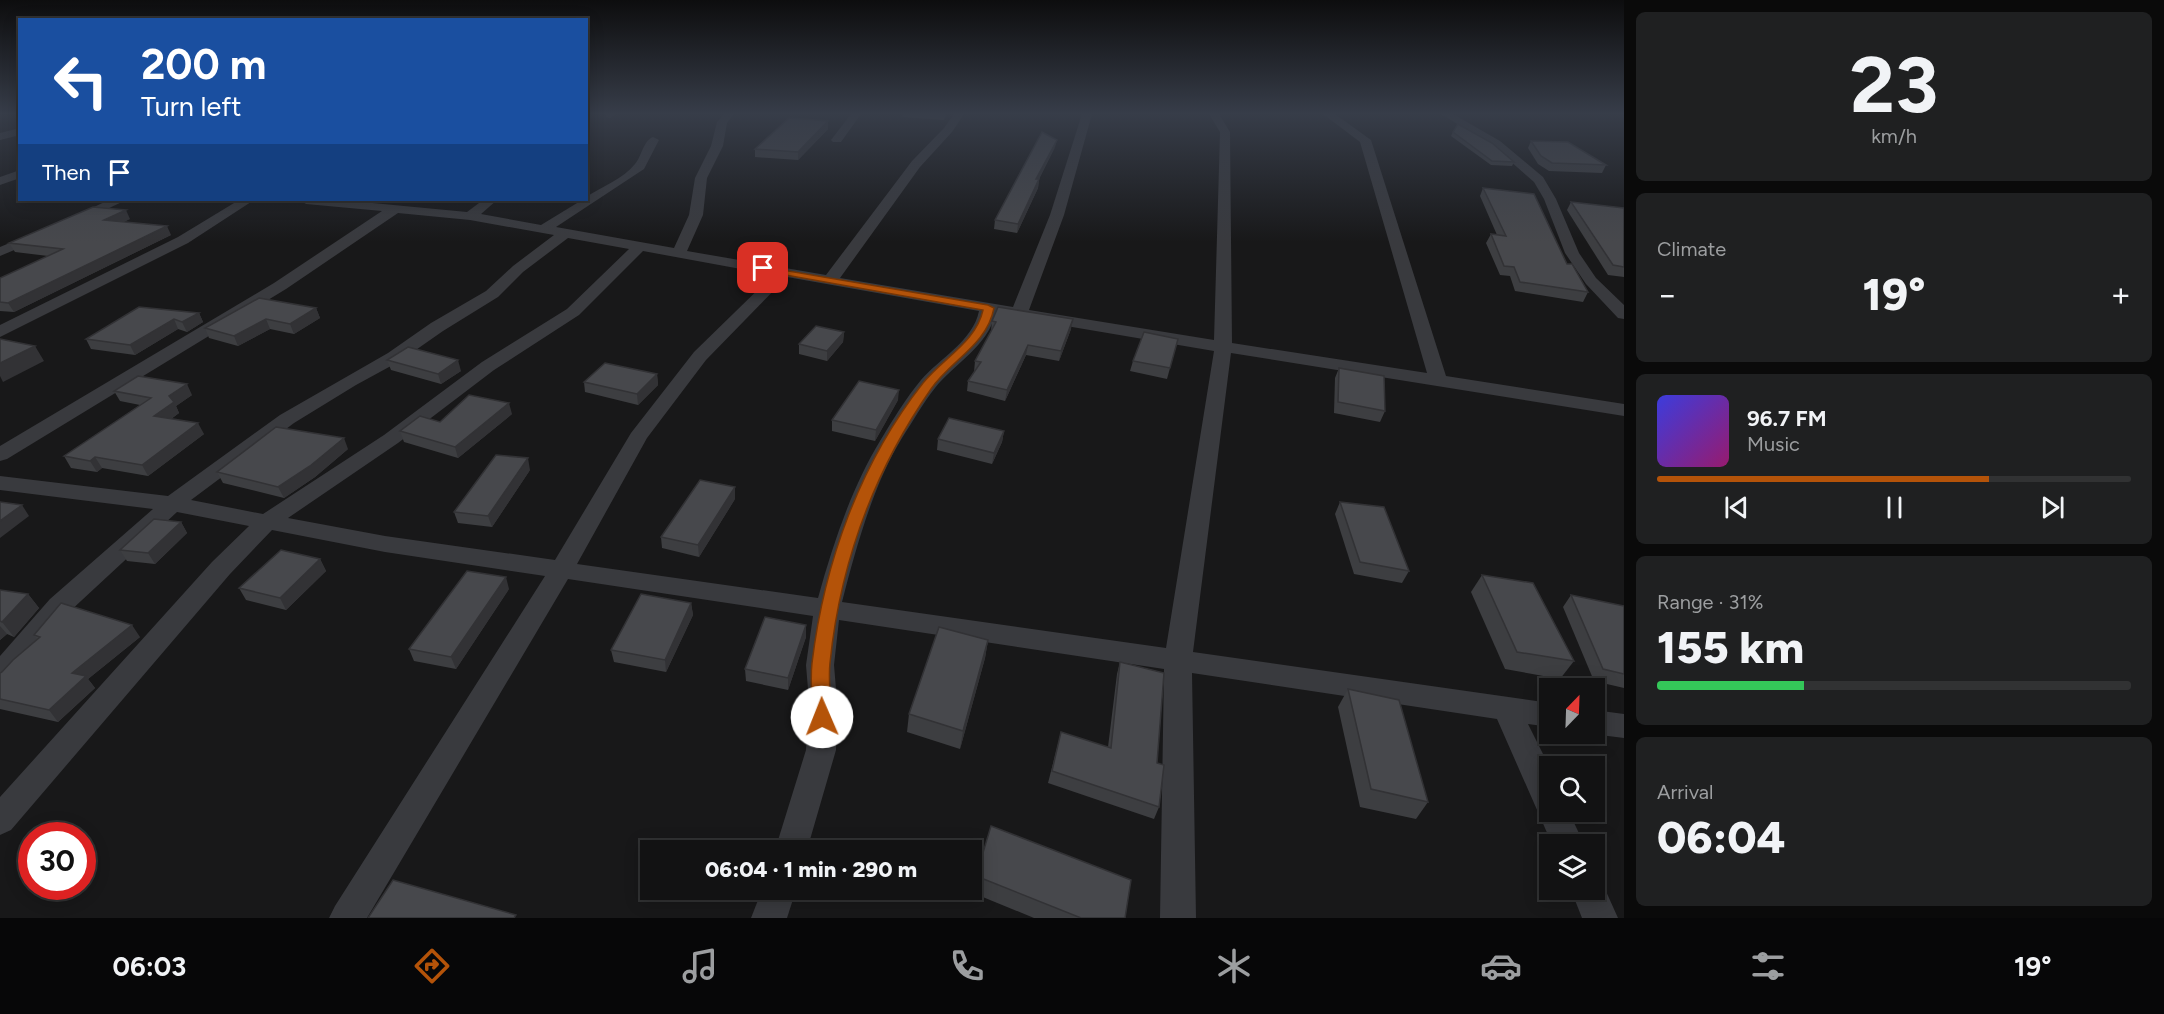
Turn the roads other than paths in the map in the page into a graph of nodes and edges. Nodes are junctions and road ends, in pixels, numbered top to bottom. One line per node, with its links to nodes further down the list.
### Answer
1 (645, 157): 16 (street)
2 (712, 157): 20 (street)
3 (923, 157): 22 (street)
4 (1074, 157): 24 (street)
5 (1226, 157): 27 (street)
6 (1370, 157): 28 (street)
7 (1512, 157): 25 (street)
8 (16, 170): 9 (street)
9 (0, 181)
10 (117, 201): 19 (street)
11 (245, 201): 26 (street)
12 (317, 201): 14 (street)
13 (490, 201): 15 (street)
14 (396, 208): 15 (street); 30 (street)
15 (470, 216): 16 (street)
16 (544, 229): 17 (street)
17 (566, 233): 18 (street); 32 (street)
18 (640, 246): 20 (street); 33 (street)
19 (0, 252)
20 (679, 253): 21 (street)
21 (784, 272): 22 (street); 34 (street)
22 (830, 280): 23 (street)
23 (988, 308): 24 (street); 35 (street)
24 (1019, 313): 27 (street)
25 (1624, 314)
26 (0, 332)
27 (1223, 347): 28 (street); 36 (street)
28 (1438, 381): 29 (street)
29 (1624, 410)
30 (0, 455)
31 (0, 483): 32 (street)
32 (172, 504): 33 (street); 37 (street)
33 (267, 522): 34 (street); 43 (street)
34 (561, 570): 35 (street); 47 (street)
35 (827, 610): 36 (street); 44 (street)
36 (1178, 660): 38 (street); 49 (street)
37 (0, 675)
38 (1507, 709): 39 (street); 42 (street)
39 (1539, 713)
40 (1605, 723): 41 (street)
41 (1624, 726)
42 (1539, 779)
43 (0, 820)
44 (794, 840)
45 (775, 900): 48 (street)
46 (1592, 900): 50 (street)
47 (347, 918)
48 (769, 918)
49 (1178, 918)
50 (1600, 918)

